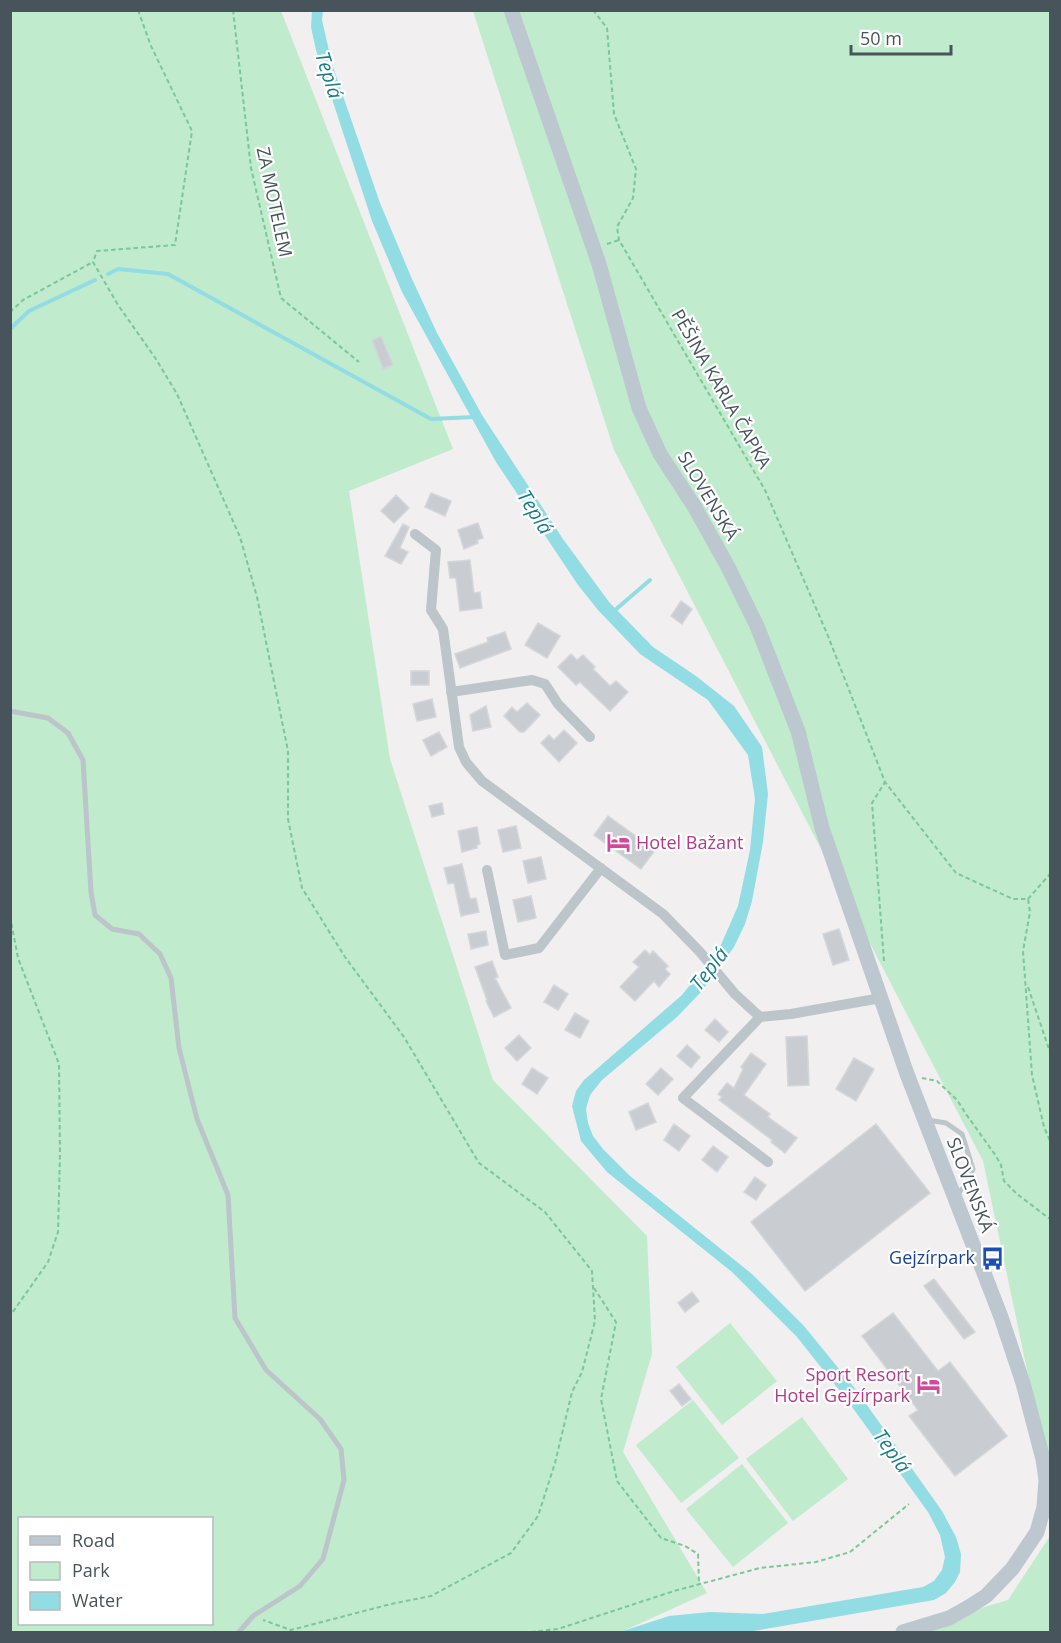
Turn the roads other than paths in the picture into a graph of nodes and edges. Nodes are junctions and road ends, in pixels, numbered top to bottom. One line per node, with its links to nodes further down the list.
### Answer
1 (511, 10): 8 (street, SLOVENSKÁ)
2 (415, 534): 3 (street)
3 (451, 692): 5 (street); 6 (street)
4 (10, 711): 13 (lane)
5 (590, 737)
6 (601, 868): 7 (street); 9 (street)
7 (487, 870)
8 (881, 998): 9 (street); 10 (street, SLOVENSKÁ)
9 (760, 1017): 11 (street)
10 (924, 1119): 12 (street, SLOVENSKÁ); 12 (lane)
11 (768, 1162)
12 (954, 1199): 14 (street, SLOVENSKÁ)
13 (238, 1632)
14 (903, 1632)

